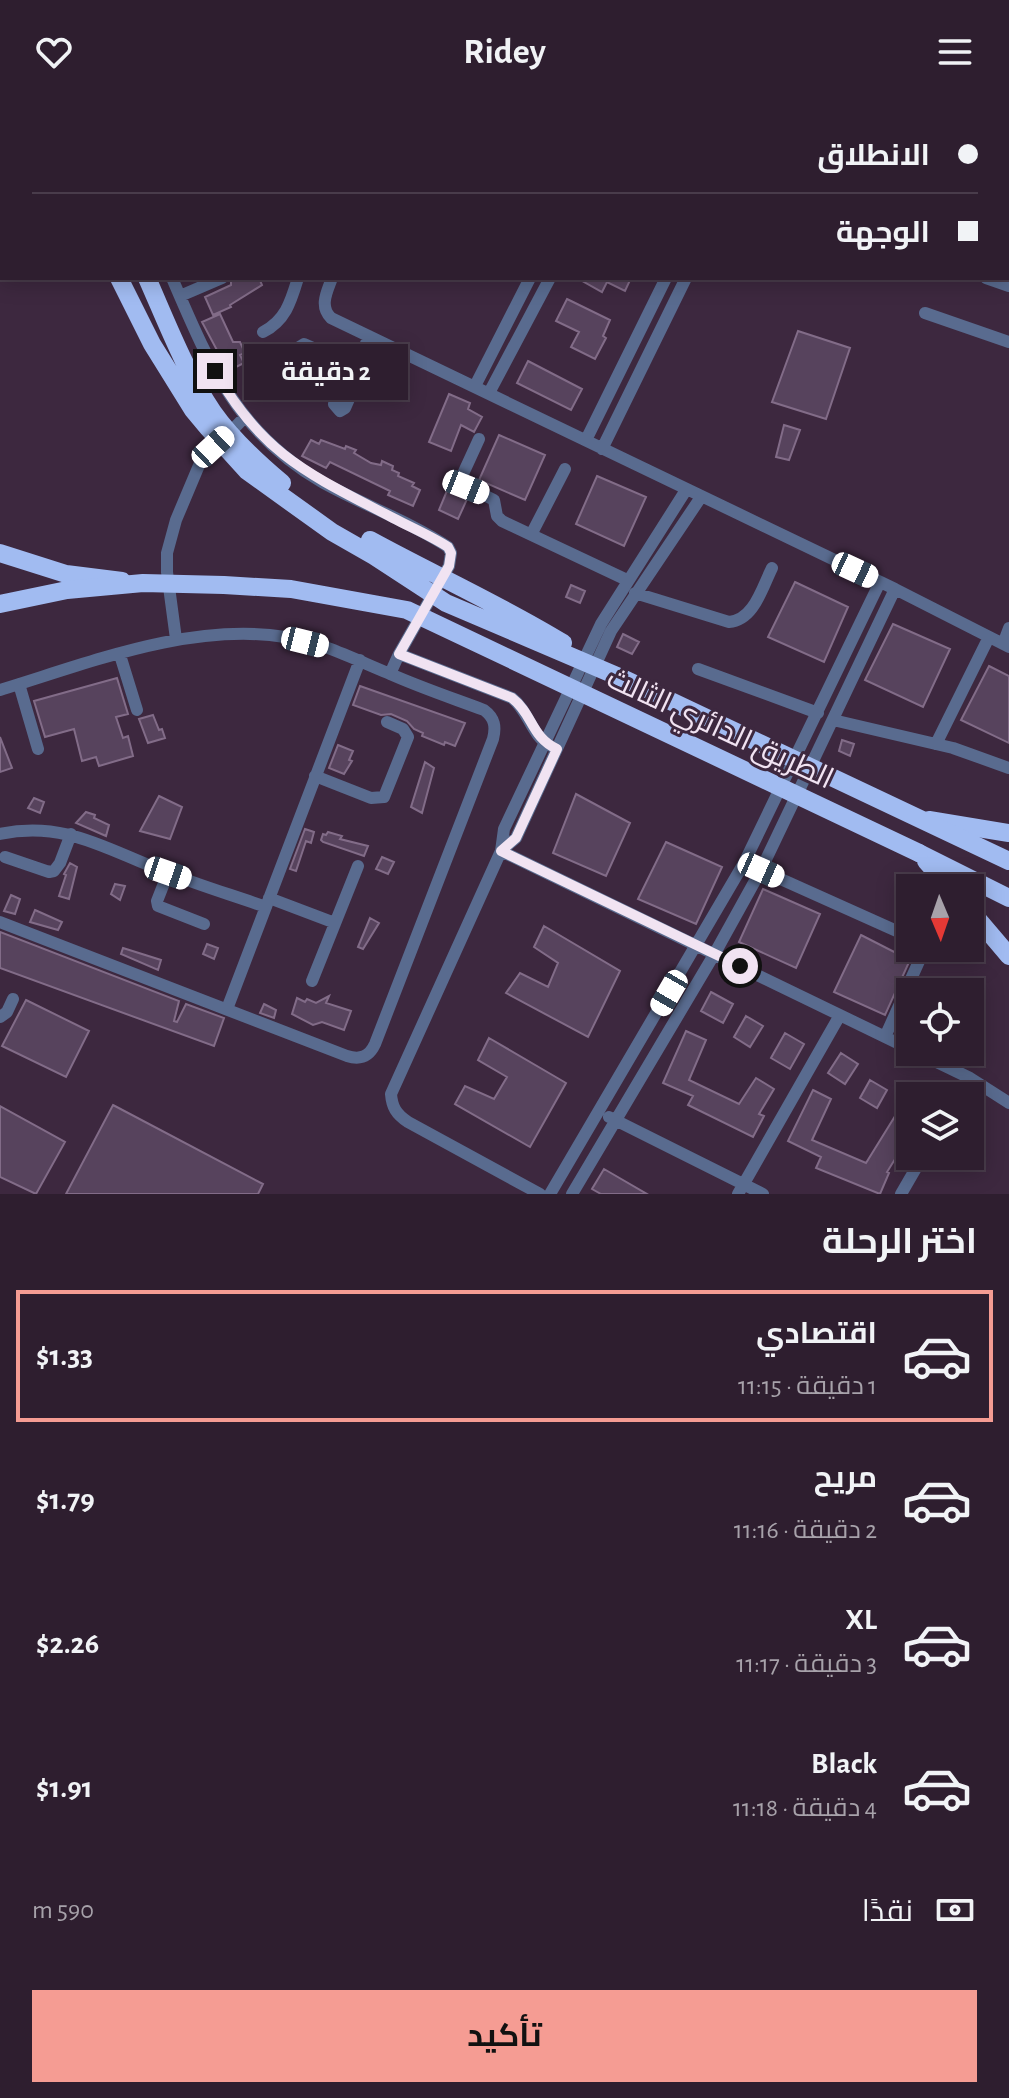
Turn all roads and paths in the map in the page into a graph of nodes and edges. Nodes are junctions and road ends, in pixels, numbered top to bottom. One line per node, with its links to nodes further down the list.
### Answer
1 (120, 280): 44 (highway, الطريق الدائري الثالث, bridge)
2 (148, 280): 44 (highway, bridge)
3 (173, 280): 11 (street)
4 (217, 280): 11 (street)
5 (297, 280): 13 (street)
6 (331, 280): 14 (street)
7 (529, 280): 17 (street)
8 (549, 280): 18 (street)
9 (665, 280): 21 (street)
10 (685, 280): 22 (street)
11 (180, 296): 19 (street)
12 (925, 313): 15 (street)
13 (263, 332)
14 (369, 336): 16 (street); 17 (street)
15 (1009, 342)
16 (281, 383)
17 (475, 386): 18 (street)
18 (489, 393): 21 (street)
19 (244, 418): 37 (street); 39 (street)
20 (479, 439): 26 (street)
21 (586, 440): 22 (street)
22 (602, 449): 24 (street)
23 (565, 469): 26 (street)
24 (686, 490): 25 (street); 29 (street)
25 (701, 497): 30 (street); 33 (street)
26 (532, 533): 29 (street)
27 (0, 553): 31 (highway, bridge)
28 (772, 568): 33 (street)
29 (627, 580): 52 (street)
30 (880, 582): 32 (street); 48 (street)
31 (143, 583): 34 (highway, bridge); 61 (highway, الطريق الدائري الثالث, bridge)
32 (895, 589): 36 (street); 49 (street)
33 (635, 593): 52 (street)
34 (0, 604)
35 (1009, 628): 38 (street)
36 (989, 637): 38 (street); 51 (street)
37 (176, 639): 40 (street); 41 (street)
38 (1006, 646)
39 (399, 654): 43 (street); 52 (street)
40 (120, 655): 45 (street); 47 (street)
41 (360, 660): 43 (street); 55 (street)
42 (698, 669): 48 (street)
43 (390, 674): 82 (street)
44 (624, 679): 56 (highway, الطريق الدائري الثالث, bridge)
45 (19, 684): 46 (street); 53 (street)
46 (0, 690)
47 (137, 710)
48 (818, 713): 64 (street)
49 (833, 720): 51 (street); 66 (street)
50 (387, 722): 55 (street)
51 (936, 744): 54 (street)
52 (551, 746): 60 (street)
53 (38, 749)
54 (1009, 768)
55 (315, 776): 70 (street)
56 (915, 818): 57 (highway, bridge); 63 (highway, الطريق الدائري الثالث, bridge)
57 (1006, 832)
58 (0, 834): 59 (street)
59 (71, 834): 62 (street); 67 (street)
60 (501, 851): 76 (street); 95 (street)
61 (919, 853): 68 (highway); 69 (highway, الطريق الدائري الثالث)
62 (5, 857)
63 (1009, 861)
64 (744, 863): 66 (street); 76 (street)
65 (358, 866): 72 (street)
66 (761, 870): 75 (street); 77 (street)
67 (168, 873): 70 (street); 73 (street)
68 (938, 874)
69 (1009, 898)
70 (267, 902): 72 (street); 82 (street)
71 (0, 922): 82 (street)
72 (335, 923): 80 (street)
73 (204, 924)
74 (984, 927): 78 (highway)
75 (896, 931)
76 (697, 945): 77 (street); 91 (street)
77 (715, 953): 83 (street); 92 (street)
78 (1009, 956)
79 (919, 962): 85 (street)
80 (312, 981)
81 (13, 999): 84 (street)
82 (227, 1009)
83 (840, 1015): 85 (street); 94 (street)
84 (0, 1017)
85 (885, 1037): 86 (street)
86 (896, 1042)
87 (945, 1066): 88 (street)
88 (970, 1078): 89 (street); 90 (street)
89 (968, 1082)
90 (1009, 1103)
91 (600, 1111): 92 (street); 96 (street)
92 (614, 1120): 94 (street); 97 (street)
93 (915, 1170): 99 (street)
94 (741, 1189): 98 (street)
95 (540, 1194)
96 (550, 1194)
97 (572, 1194)
98 (763, 1194)
99 (901, 1194)

